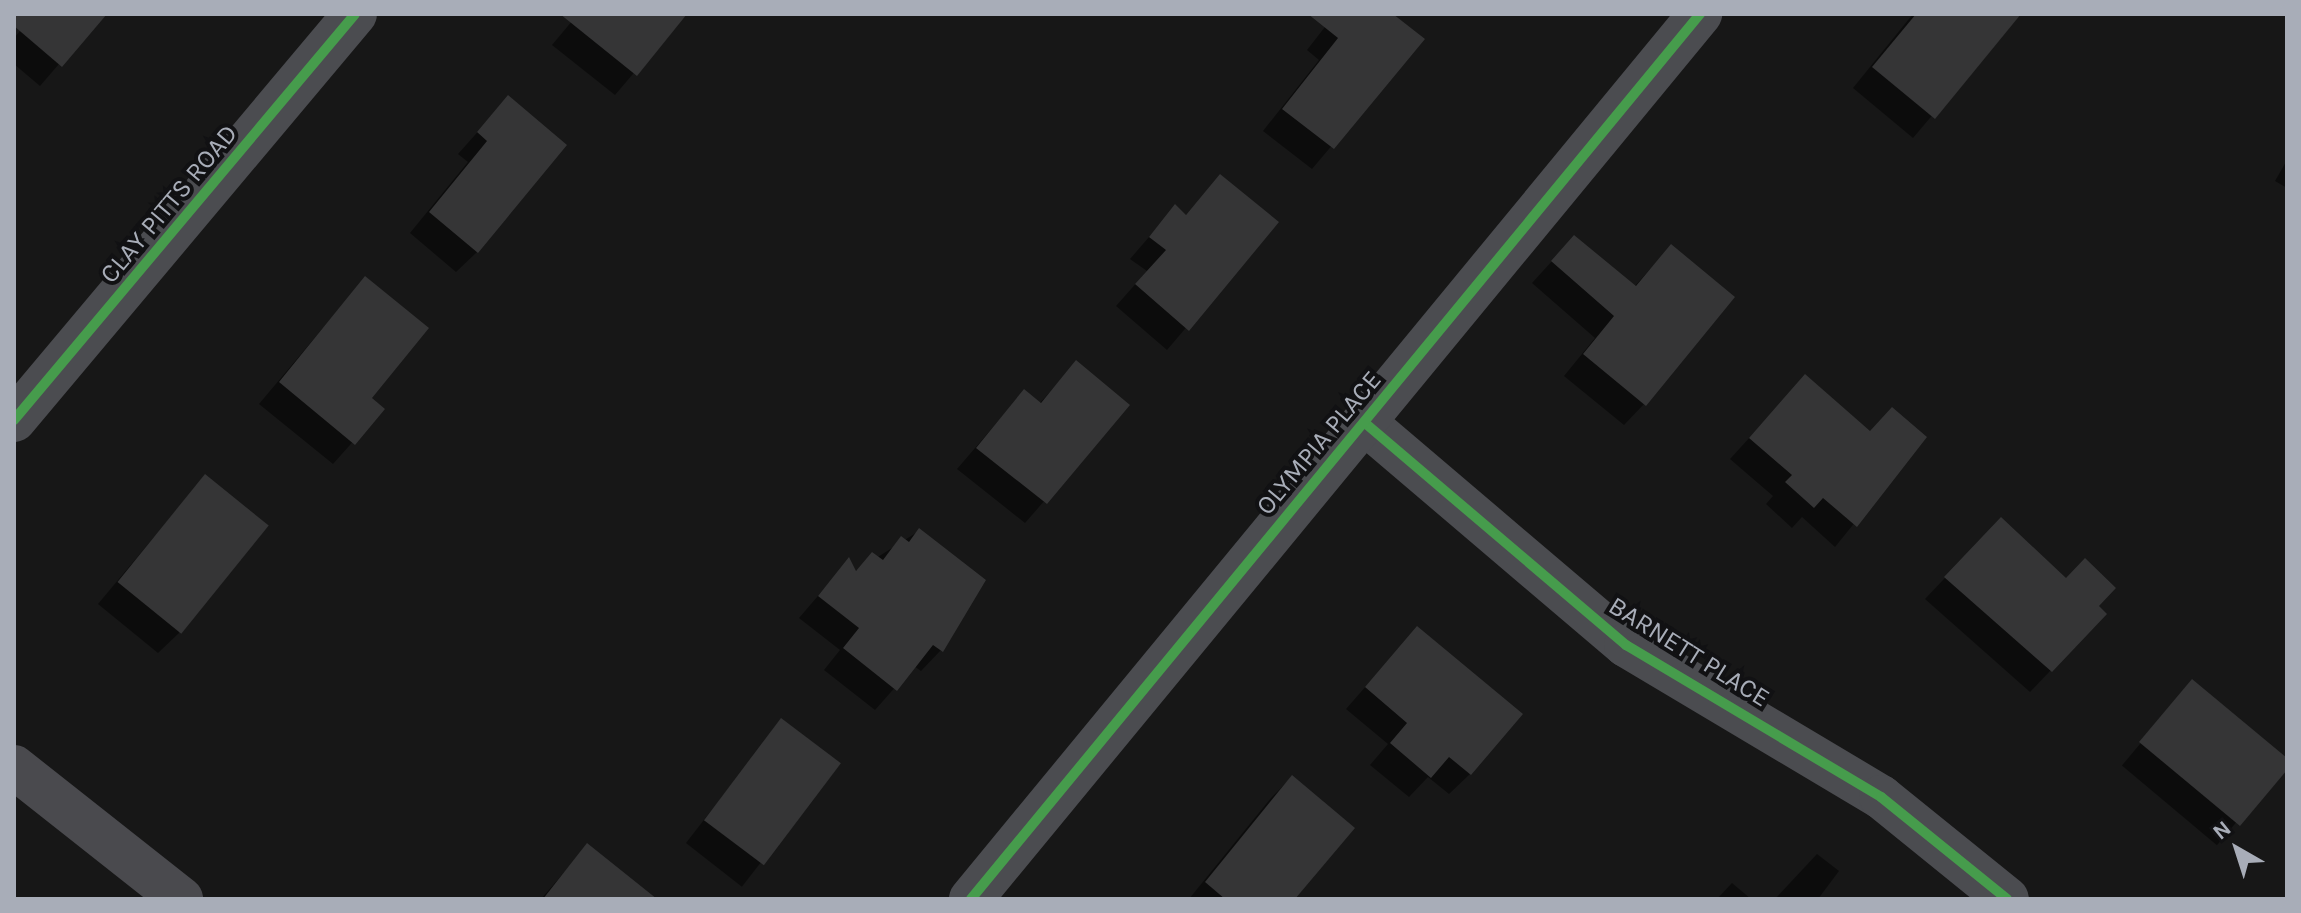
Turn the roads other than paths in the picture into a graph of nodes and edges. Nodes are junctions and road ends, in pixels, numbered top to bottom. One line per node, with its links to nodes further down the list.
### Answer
1 (355, 14): 3 (street, CLAY PITTS ROAD)
2 (1700, 14): 4 (street, OLYMPIA PLACE)
3 (14, 420)
4 (1365, 423): 7 (street, OLYMPIA PLACE); 8 (street, BARNETT PLACE)
5 (14, 767): 6 (main road)
6 (181, 899)
7 (971, 899)
8 (2007, 899)

